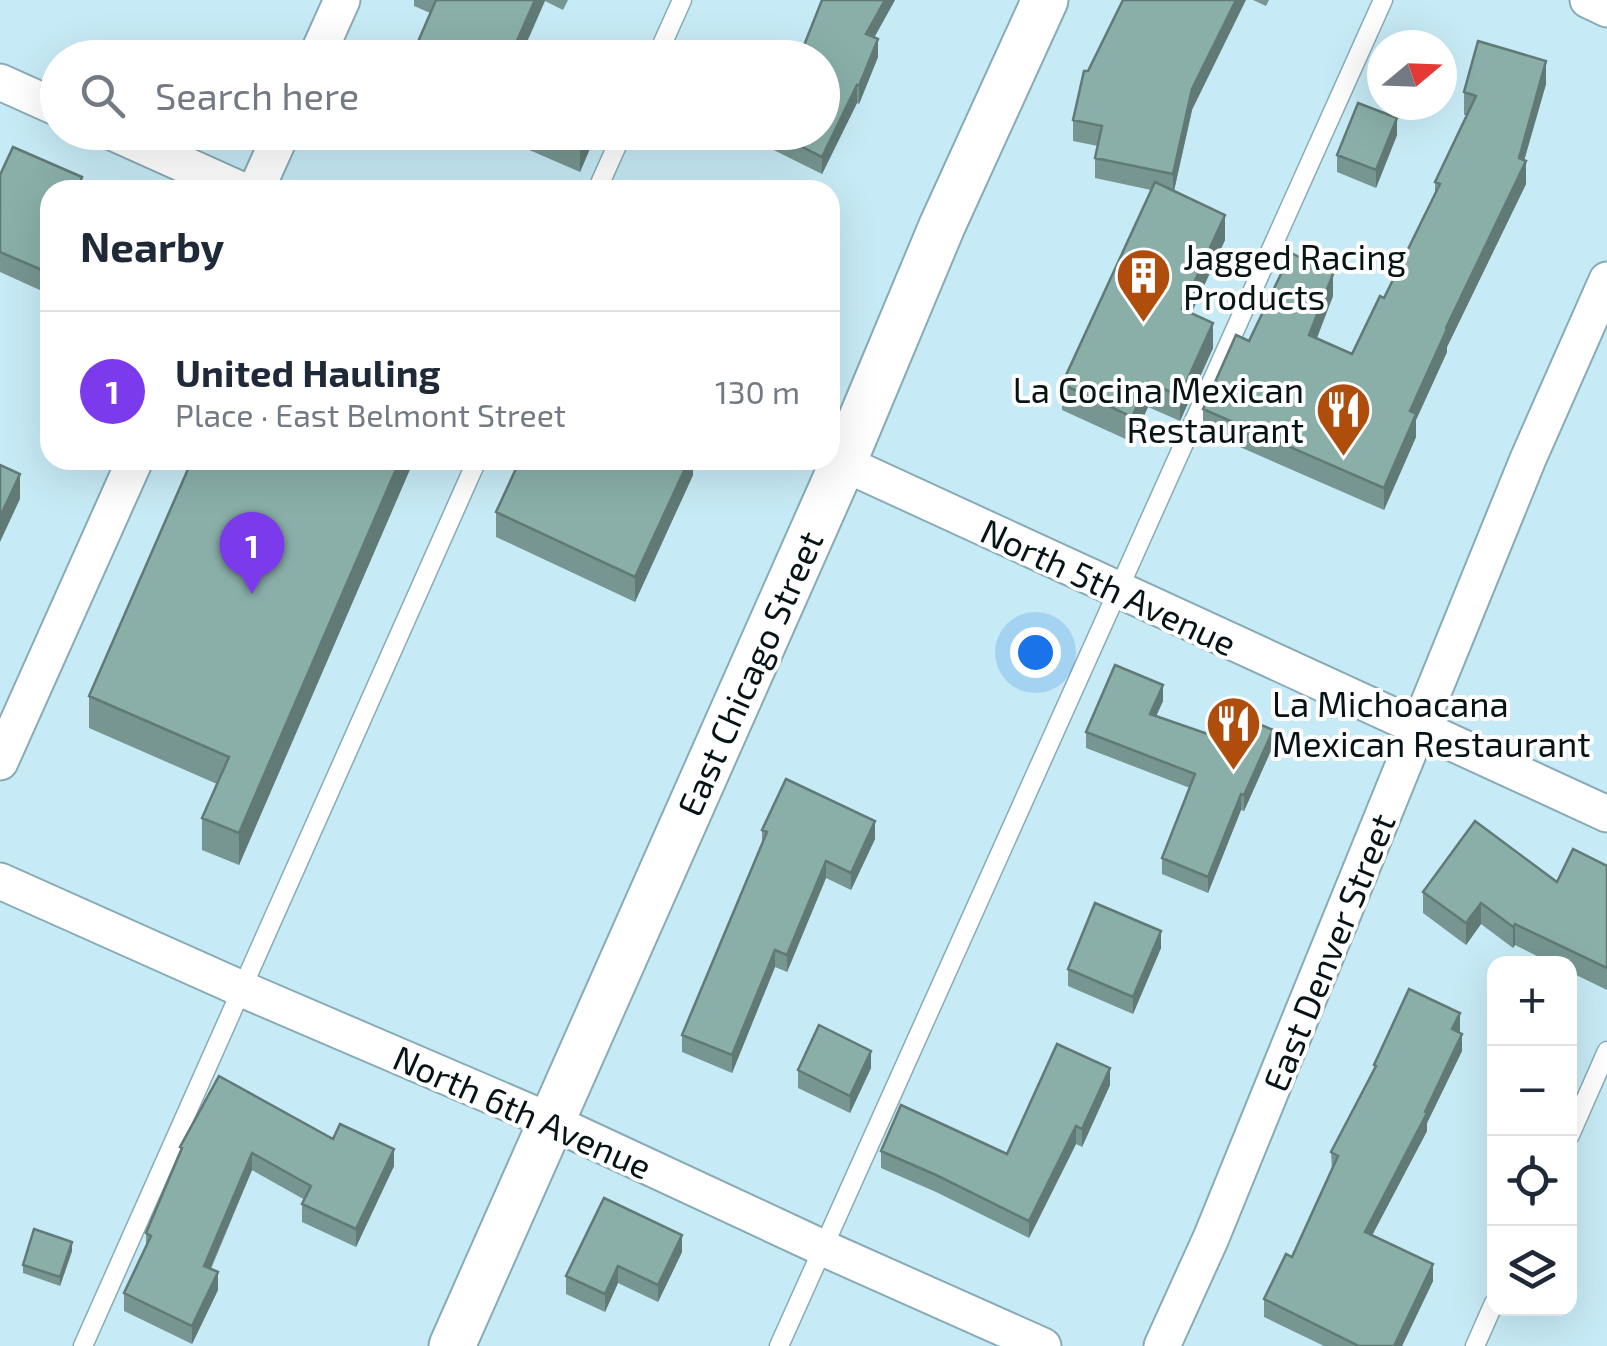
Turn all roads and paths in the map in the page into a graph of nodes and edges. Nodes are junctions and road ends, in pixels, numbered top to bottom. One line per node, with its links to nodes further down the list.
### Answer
1 (342, 0): 7 (street)
2 (682, 0): 8 (lane)
3 (1044, 0): 18 (street, East Chicago Street)
4 (1383, 0): 23 (lane)
5 (1588, 0): 6 (street)
6 (1607, 9)
7 (324, 40)
8 (664, 40)
9 (0, 82): 10 (street)
10 (40, 100)
11 (152, 150): 14 (street)
12 (274, 150): 15 (street)
13 (615, 150): 16 (lane)
14 (218, 180)
15 (260, 180)
16 (601, 180)
17 (1607, 280): 24 (street, East Denver Street)
18 (840, 451)
19 (840, 462): 23 (street, North 5th Avenue)
20 (131, 470): 25 (street)
21 (473, 470): 28 (lane)
22 (832, 470): 31 (street, East Chicago Street)
23 (1118, 590): 24 (street, North 5th Avenue); 32 (lane)
24 (1418, 728): 26 (street, North 5th Avenue); 38 (street, East Denver Street)
25 (0, 762)
26 (1607, 814)
27 (0, 881): 28 (street, North 6th Avenue)
28 (242, 989): 31 (street, North 6th Avenue); 34 (lane)
29 (1607, 1051): 30 (lane)
30 (1577, 1119)
31 (550, 1121): 32 (street, North 6th Avenue); 35 (street, East Chicago Street)
32 (823, 1248): 36 (lane); 37 (street, North 6th Avenue)
33 (1488, 1316): 39 (lane)
34 (83, 1346)
35 (452, 1346)
36 (779, 1346)
37 (1043, 1346)
38 (1162, 1346)
39 (1475, 1346)

